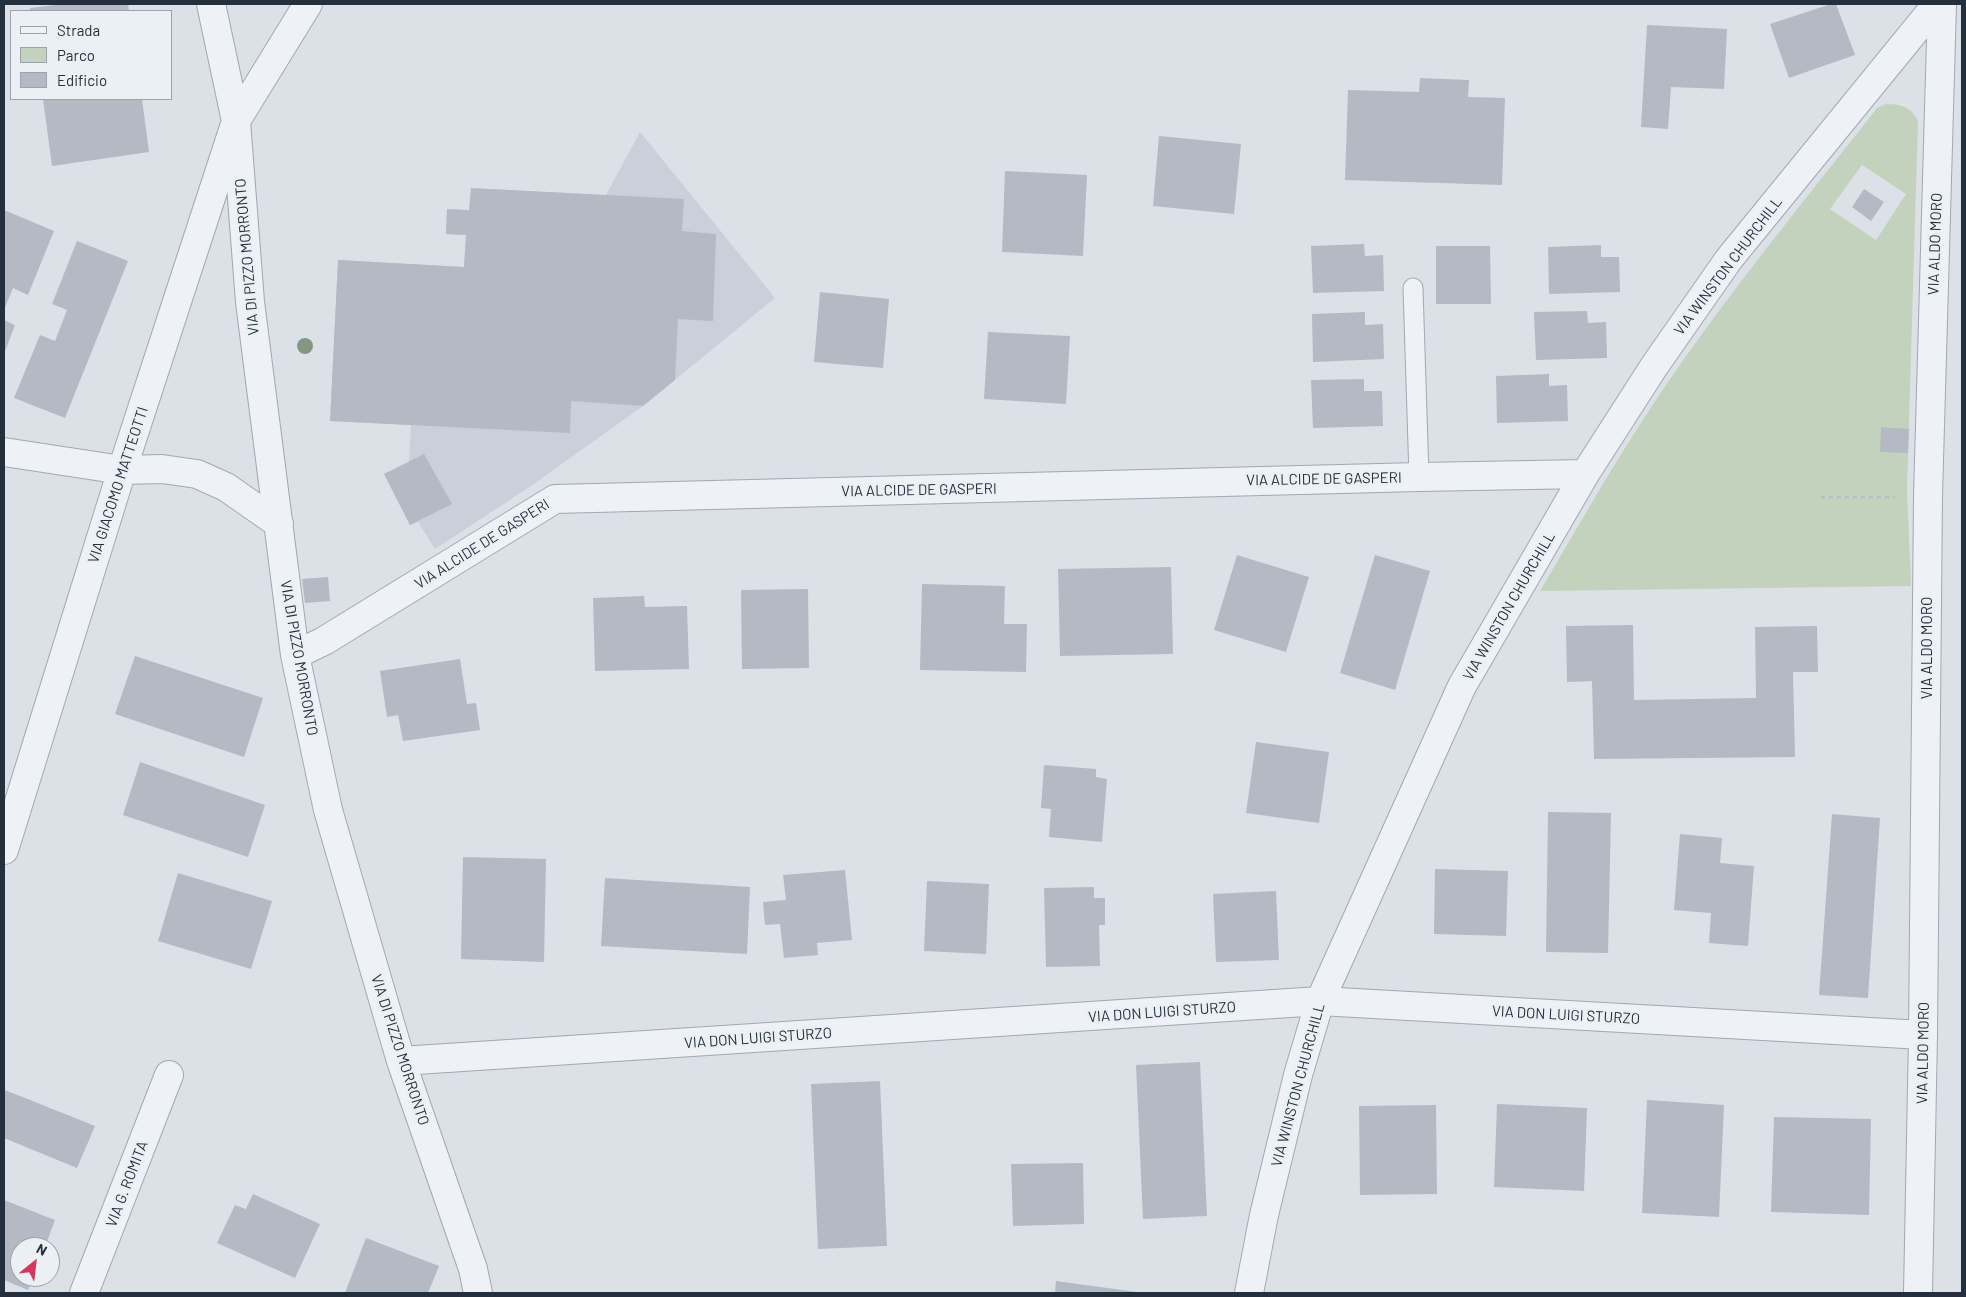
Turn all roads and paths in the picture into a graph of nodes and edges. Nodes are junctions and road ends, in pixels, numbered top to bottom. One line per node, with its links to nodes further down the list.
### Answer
1 (211, 4): 5 (street, VIA DI PIZZO MORRONTO)
2 (308, 4): 5 (street, VIA GIACOMO MATTEOTTI)
3 (1936, 4): 9 (street, VIA WINSTON CHURCHILL)
4 (1942, 4): 11 (street, VIA ALDO MORO)
5 (236, 121): 8 (street, VIA GIACOMO MATTEOTTI); 13 (street, VIA DI PIZZO MORRONTO)
6 (1413, 288): 10 (lane)
7 (4, 452): 8 (street)
8 (122, 470): 13 (street); 15 (street, VIA GIACOMO MATTEOTTI)
9 (1585, 474): 10 (street, VIA ALCIDE DE GASPERI); 16 (street, VIA WINSTON CHURCHILL)
10 (1420, 477): 14 (street, VIA ALCIDE DE GASPERI)
11 (1928, 496): 12 (path); 17 (street, VIA ALDO MORO)
12 (1822, 497)
13 (278, 524): 14 (street, VIA DI PIZZO MORRONTO)
14 (296, 655): 18 (street, VIA DI PIZZO MORRONTO)
15 (4, 850)
16 (1320, 1002): 17 (street, VIA DON LUIGI STURZO); 18 (street, VIA DON LUIGI STURZO); 22 (street, VIA WINSTON CHURCHILL)
17 (1923, 1035): 23 (street, VIA ALDO MORO)
18 (401, 1061): 21 (street, VIA DI PIZZO MORRONTO)
19 (169, 1075): 20 (street, VIA G. ROMITA)
20 (84, 1293)
21 (478, 1293)
22 (1249, 1293)
23 (1918, 1293)

